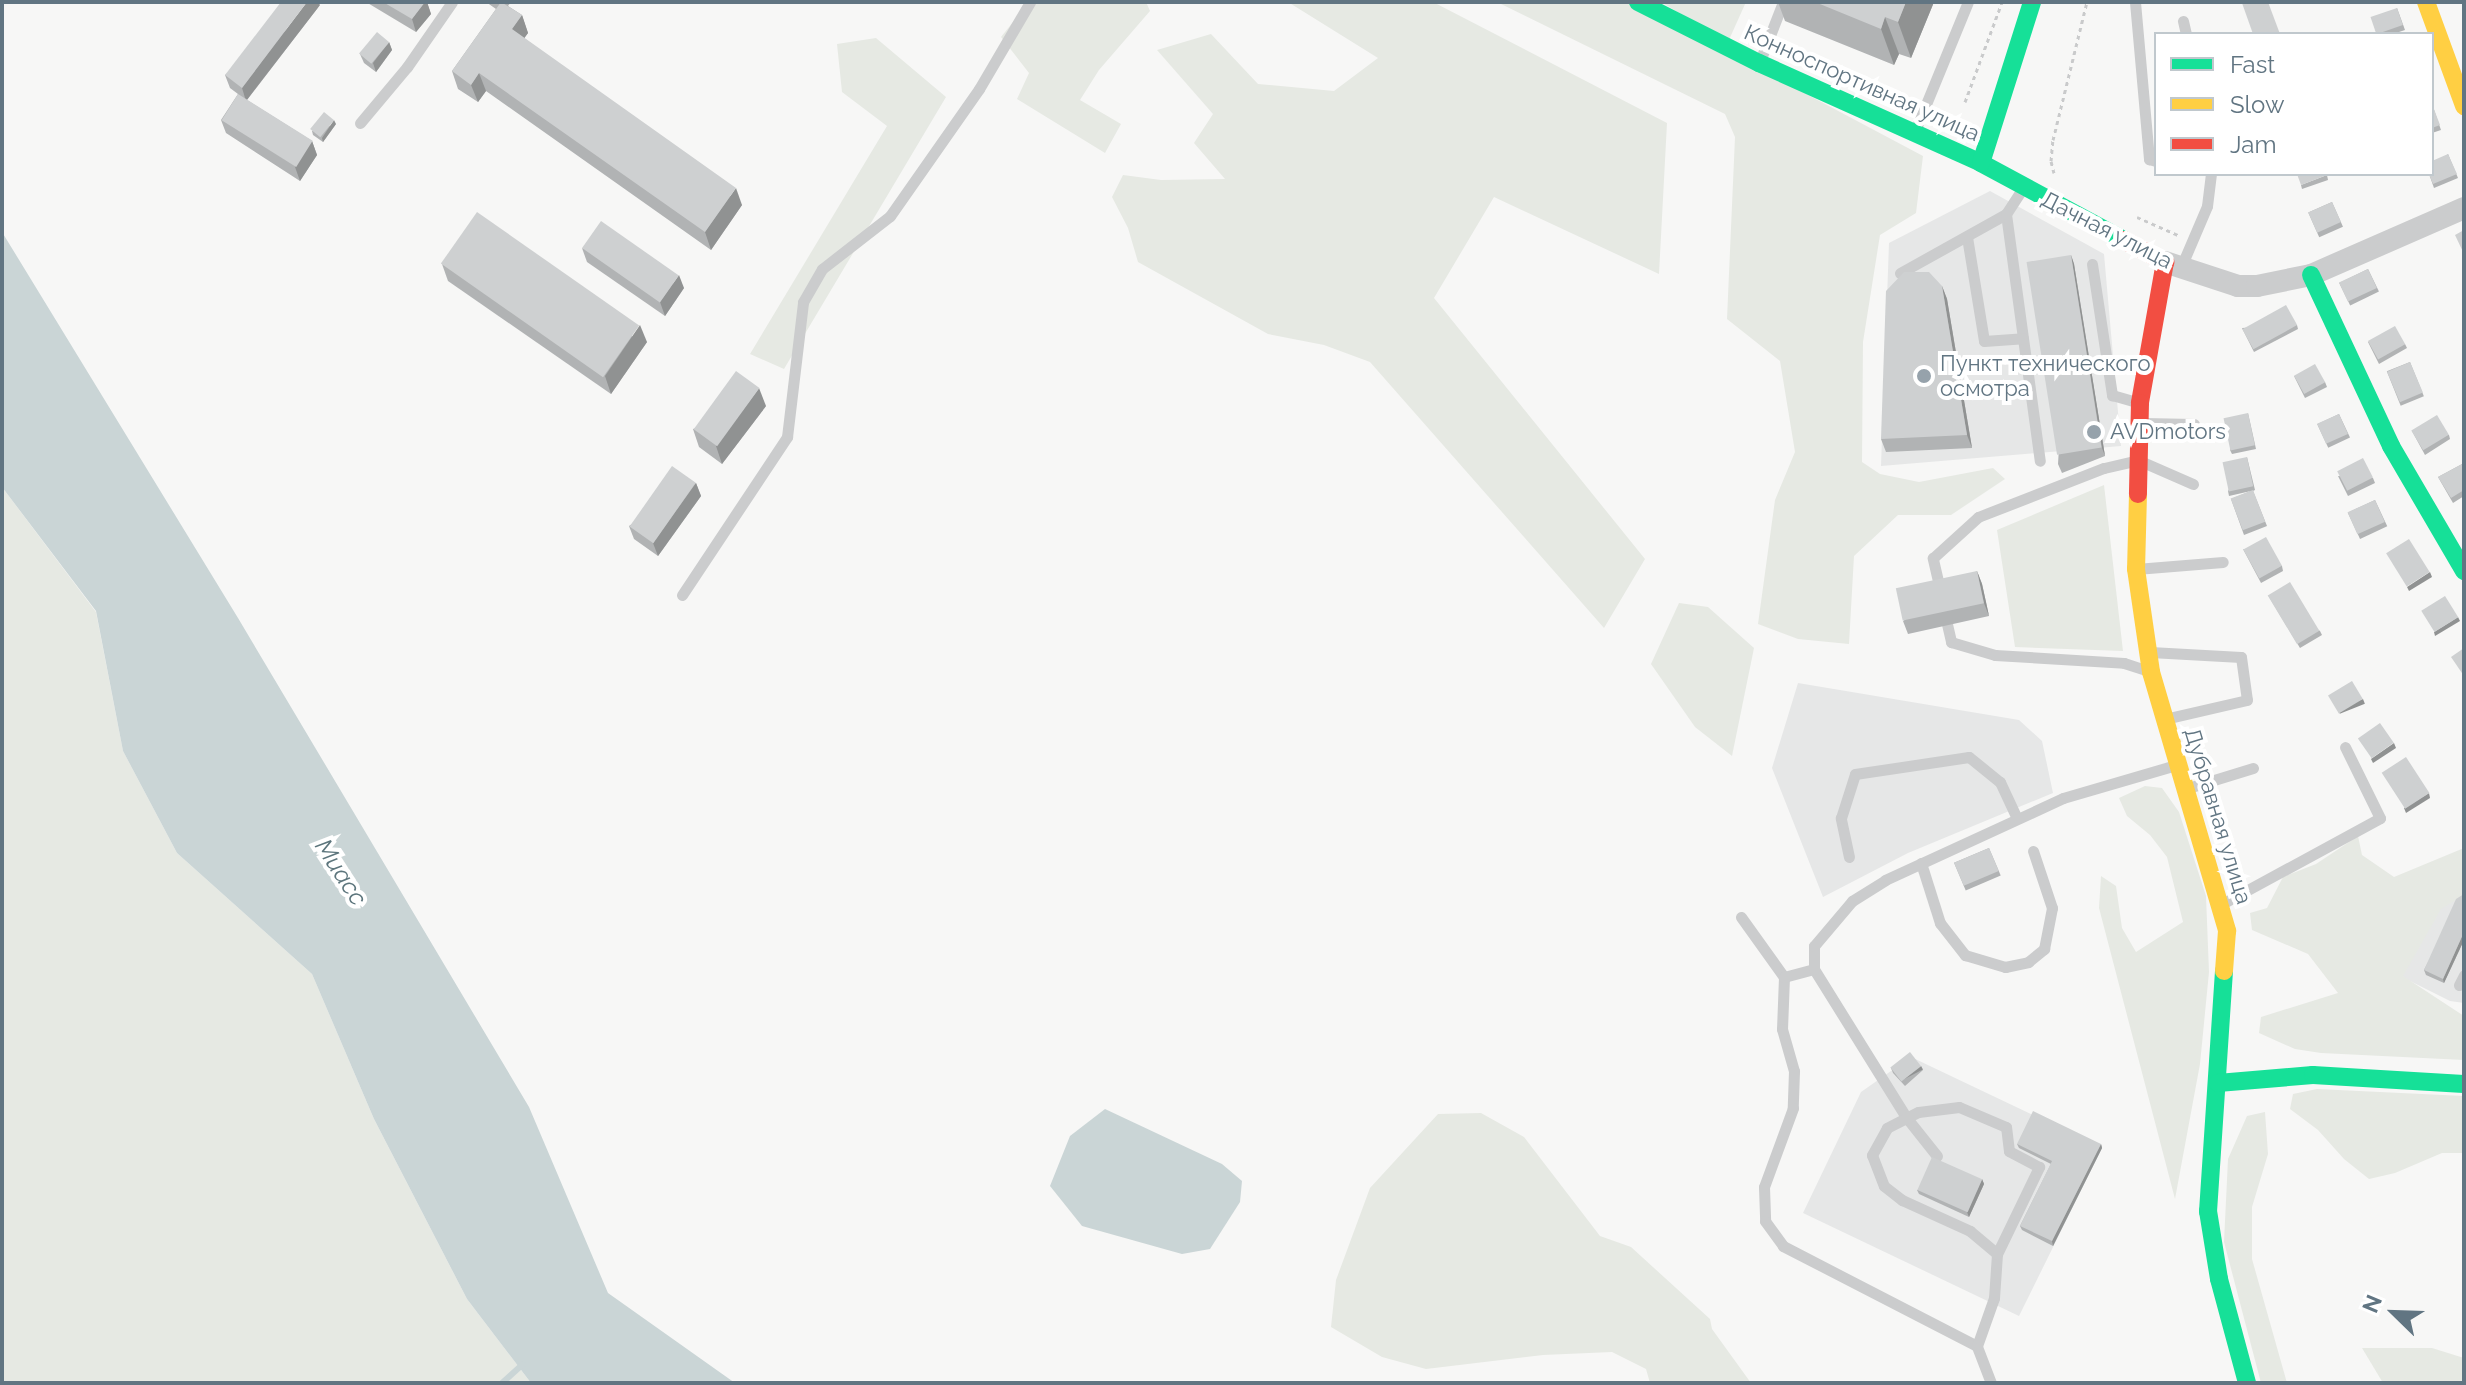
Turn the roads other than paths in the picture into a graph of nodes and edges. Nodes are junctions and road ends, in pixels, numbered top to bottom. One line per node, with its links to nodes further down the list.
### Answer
1 (452, 2): 13 (lane)
2 (1030, 2): 36 (lane)
3 (1638, 2): 11 (main road, Конноспортивная улица)
4 (1783, 2): 11 (lane)
5 (1968, 2): 14 (lane)
6 (2032, 2): 16 (main road)
7 (2135, 2): 15 (lane)
8 (2426, 2): 12 (main road)
9 (2183, 21): 10 (lane)
10 (2186, 32)
11 (1759, 63): 14 (main road, Конноспортивная улица)
12 (2464, 106)
13 (360, 123)
14 (1915, 132): 16 (main road, Конноспортивная улица)
15 (2154, 160)
16 (1981, 163): 18 (main road, Дачная улица)
17 (2211, 176): 23 (lane)
18 (2023, 187): 20 (lane); 23 (main road, Дачная улица)
19 (2464, 208): 25 (street, Дачная улица)
20 (2006, 214): 21 (lane); 26 (lane)
21 (1967, 237): 24 (lane); 26 (lane)
22 (2092, 264): 27 (lane)
23 (2173, 265): 25 (street, Дачная улица); 27 (main road, Дубравная улица)
24 (1900, 273)
25 (2311, 275): 35 (main road)
26 (2023, 338): 31 (lane)
27 (2140, 403): 28 (main road, Дубравная улица)
28 (2140, 423): 29 (lane); 30 (main road, Дубравная улица)
29 (2194, 424)
30 (2138, 460): 32 (lane); 34 (main road, Дубравная улица); 38 (lane)
31 (2040, 461)
32 (2193, 484)
33 (2223, 562): 34 (lane)
34 (2136, 569): 37 (main road, Дубравная улица)
35 (2464, 571)
36 (682, 595)
37 (2147, 652): 38 (main road, Дубравная улица); 39 (lane)
38 (2151, 672): 39 (main road, Дубравная улица)
39 (2164, 719): 41 (main road, Дубравная улица)
40 (2345, 747): 48 (lane)
41 (2176, 765): 43 (main road, Дубравная улица); 44 (lane)
42 (2253, 768): 43 (lane)
43 (2185, 789): 48 (main road, Дубравная улица)
44 (2017, 818): 46 (lane); 47 (lane)
45 (2033, 851): 47 (lane)
46 (1849, 857)
47 (1921, 863): 50 (lane)
48 (2220, 906): 52 (main road, Дубравная улица)
49 (1741, 917): 51 (lane)
50 (1814, 969): 51 (lane); 54 (lane)
51 (1784, 977): 57 (lane)
52 (2218, 1083): 53 (main road); 59 (main road, Дубравная улица)
53 (2464, 1084)
54 (1906, 1117): 55 (lane); 56 (lane); 56 (lane)
55 (1937, 1156)
56 (1997, 1254): 57 (lane)
57 (1977, 1346): 58 (lane)
58 (1991, 1383)
59 (2247, 1383)

